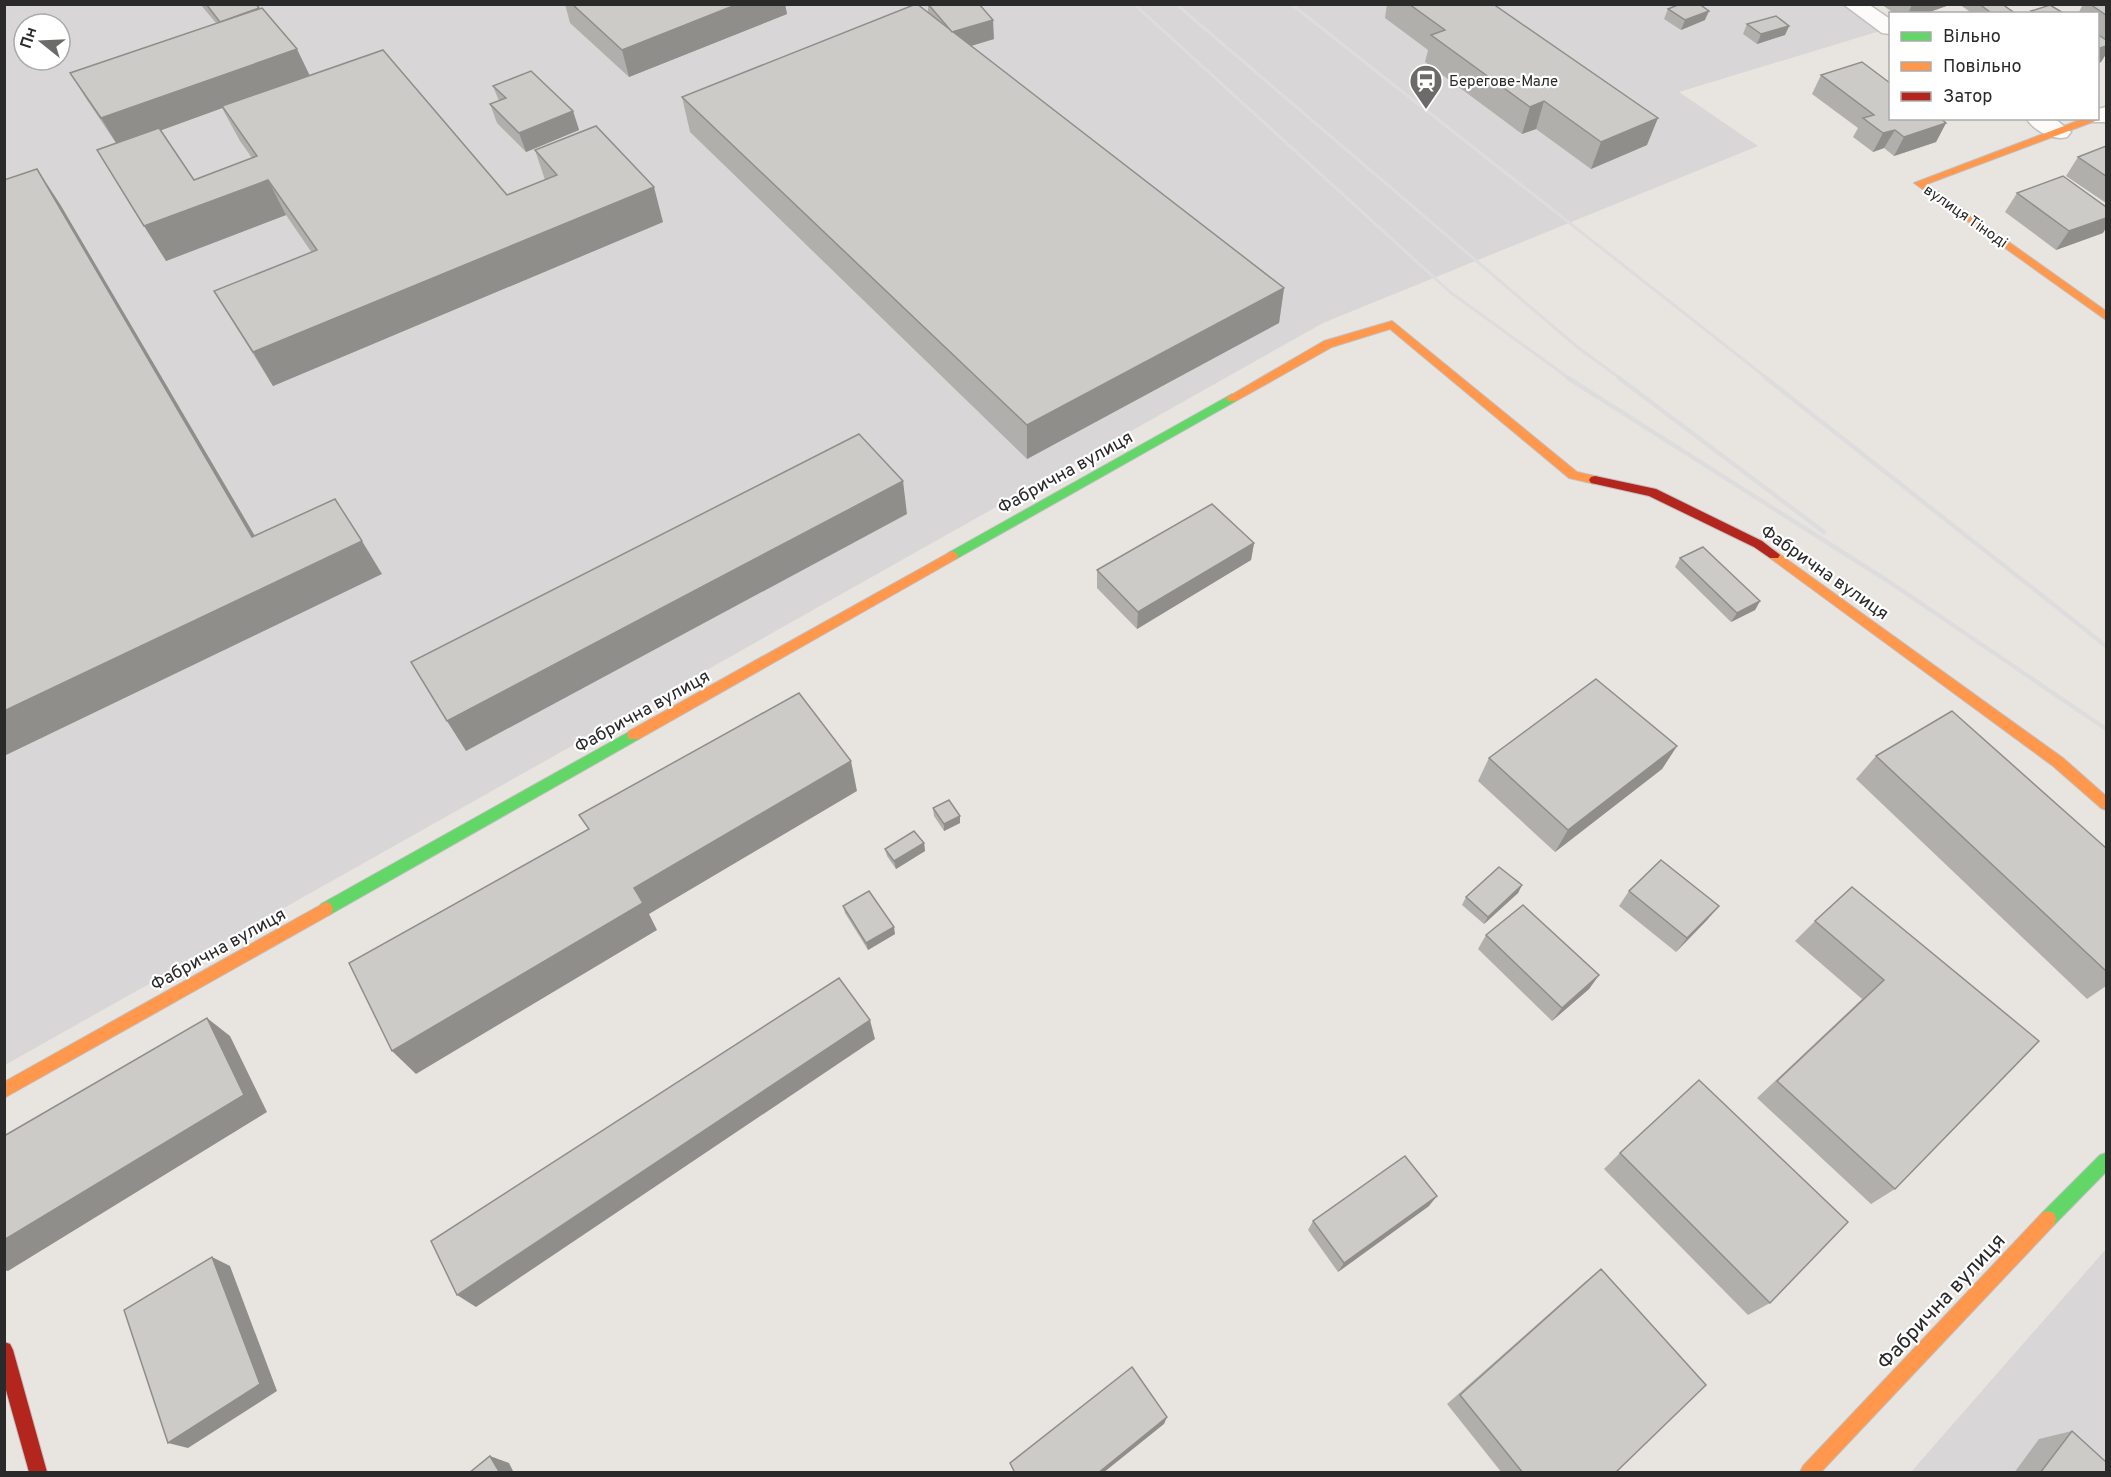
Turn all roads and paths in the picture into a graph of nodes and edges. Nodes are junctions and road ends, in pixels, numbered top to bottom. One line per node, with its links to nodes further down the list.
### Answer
1 (1853, 4): 2 (street)
2 (1889, 27)
3 (2040, 120): 5 (street)
4 (2091, 120): 5 (street, вулиця Тіноді)
5 (2059, 132): 6 (street, вулиця Тіноді)
6 (2106, 316)
7 (2106, 804): 8 (street, Фабрична вулиця)
8 (4, 1091)
9 (2106, 1161): 12 (street, Фабрична вулиця)
10 (4, 1350): 11 (street)
11 (38, 1473)
12 (1809, 1473)

